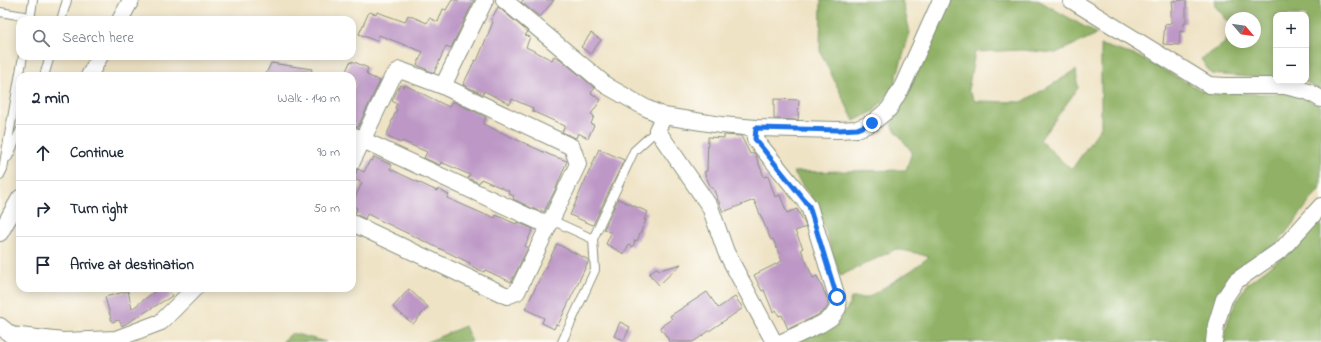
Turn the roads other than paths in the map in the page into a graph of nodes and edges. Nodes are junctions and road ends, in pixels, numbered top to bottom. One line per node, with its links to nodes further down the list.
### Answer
1 (33, 0): 10 (lane)
2 (67, 0): 11 (lane)
3 (131, 0): 12 (street)
4 (485, 0): 19 (street)
5 (504, 0): 22 (street)
6 (941, 0): 23 (street)
7 (1071, 0): 21 (street)
8 (0, 12): 9 (lane)
9 (20, 16)
10 (30, 16)
11 (62, 16)
12 (122, 16)
13 (22, 60): 16 (lane)
14 (49, 60): 17 (lane)
15 (98, 60): 18 (street)
16 (20, 72)
17 (45, 72)
18 (91, 72)
19 (443, 86): 24 (street); 29 (street)
20 (16, 93): 26 (lane)
21 (1321, 99)
22 (660, 123): 23 (street); 32 (lane); 36 (street)
23 (756, 128): 37 (street)
24 (358, 137): 29 (street)
25 (16, 140): 26 (lane)
26 (1, 172)
27 (16, 205): 31 (street)
28 (1321, 206): 38 (street)
29 (550, 222): 30 (street); 32 (lane)
30 (356, 225)
31 (0, 233)
32 (593, 239): 35 (lane)
33 (191, 292): 34 (street)
34 (0, 326)
35 (562, 342)
36 (774, 342)
37 (782, 342)
38 (1214, 342)

